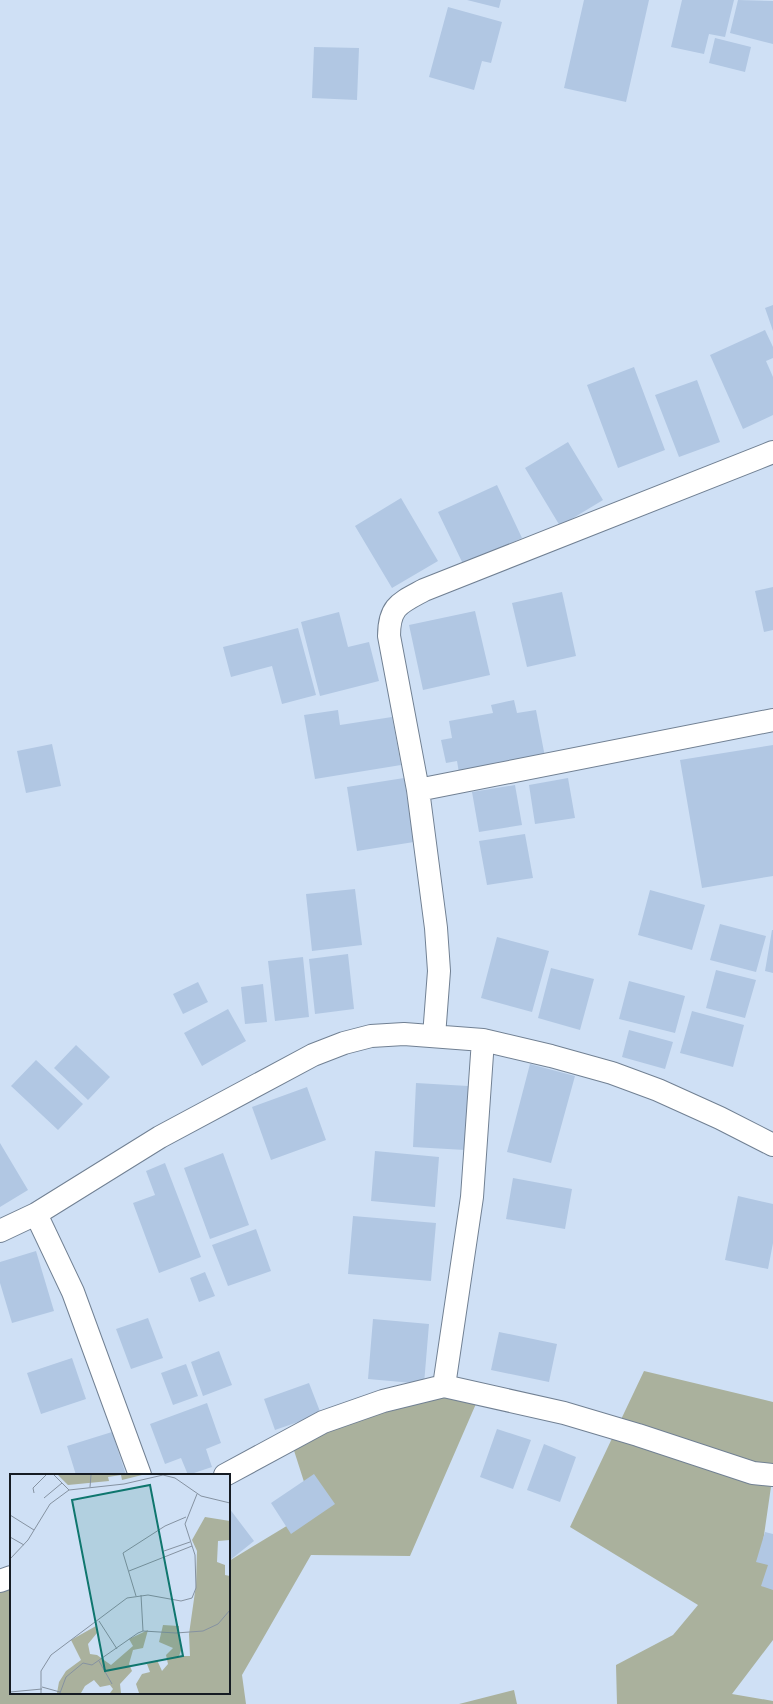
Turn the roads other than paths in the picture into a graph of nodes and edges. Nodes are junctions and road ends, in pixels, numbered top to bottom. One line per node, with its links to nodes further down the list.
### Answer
1 (773, 452): 3 (street)
2 (773, 720): 3 (street)
3 (418, 790): 4 (street)
4 (434, 1036): 5 (street); 7 (street)
5 (483, 1040): 6 (street); 9 (street)
6 (773, 1145)
7 (36, 1214): 8 (street); 10 (street)
8 (0, 1231)
9 (444, 1386): 11 (street); 12 (street)
10 (140, 1474)
11 (227, 1474)
12 (773, 1476)
13 (10, 1577): 14 (street)
14 (0, 1581)

